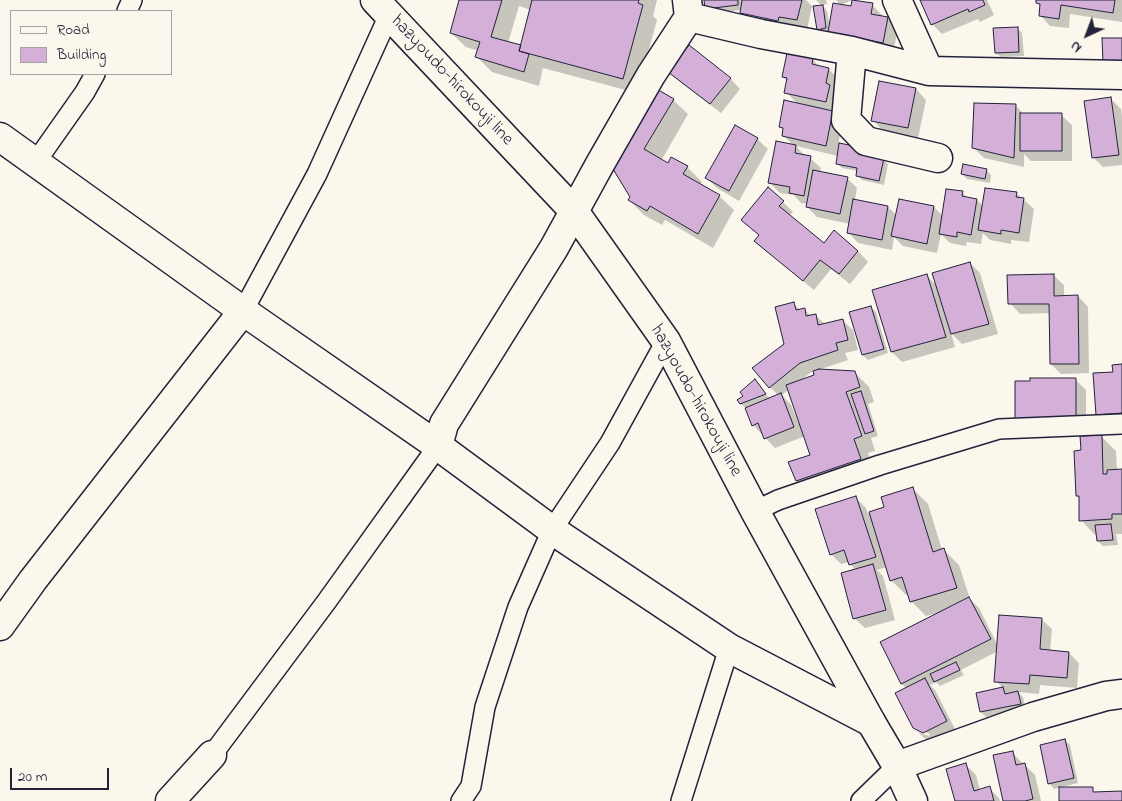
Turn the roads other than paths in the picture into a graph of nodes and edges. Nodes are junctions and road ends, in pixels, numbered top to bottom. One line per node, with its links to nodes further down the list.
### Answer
1 (897, 0): 5 (street)
2 (386, 5): 11 (street, hazyoudo-hirokouji line); 12 (lane)
3 (688, 8): 4 (street); 11 (street)
4 (852, 51): 5 (street); 9 (street)
5 (929, 71): 7 (street)
6 (94, 75): 10 (lane)
7 (1122, 75)
8 (1, 139): 10 (street)
9 (938, 158)
10 (35, 163): 12 (street)
11 (574, 211): 13 (street, hazyoudo-hirokouji line); 15 (street)
12 (243, 311): 15 (street); 18 (street)
13 (666, 341): 16 (street, hazyoudo-hirokouji line); 17 (lane)
14 (1122, 424): 16 (lane)
15 (438, 446): 17 (street); 22 (lane)
16 (755, 511): 21 (street, hazyoudo-hirokouji line)
17 (552, 530): 19 (street); 25 (lane)
18 (0, 626)
19 (729, 648): 21 (street); 26 (lane)
20 (1122, 694): 23 (street)
21 (871, 722): 23 (street, hazyoudo-hirokouji line)
22 (212, 755): 24 (street)
23 (897, 766): 27 (lane); 28 (street, hazyoudo-hirokouji line)
24 (170, 801)
25 (461, 801)
26 (681, 801)
27 (861, 801)
28 (913, 801)

